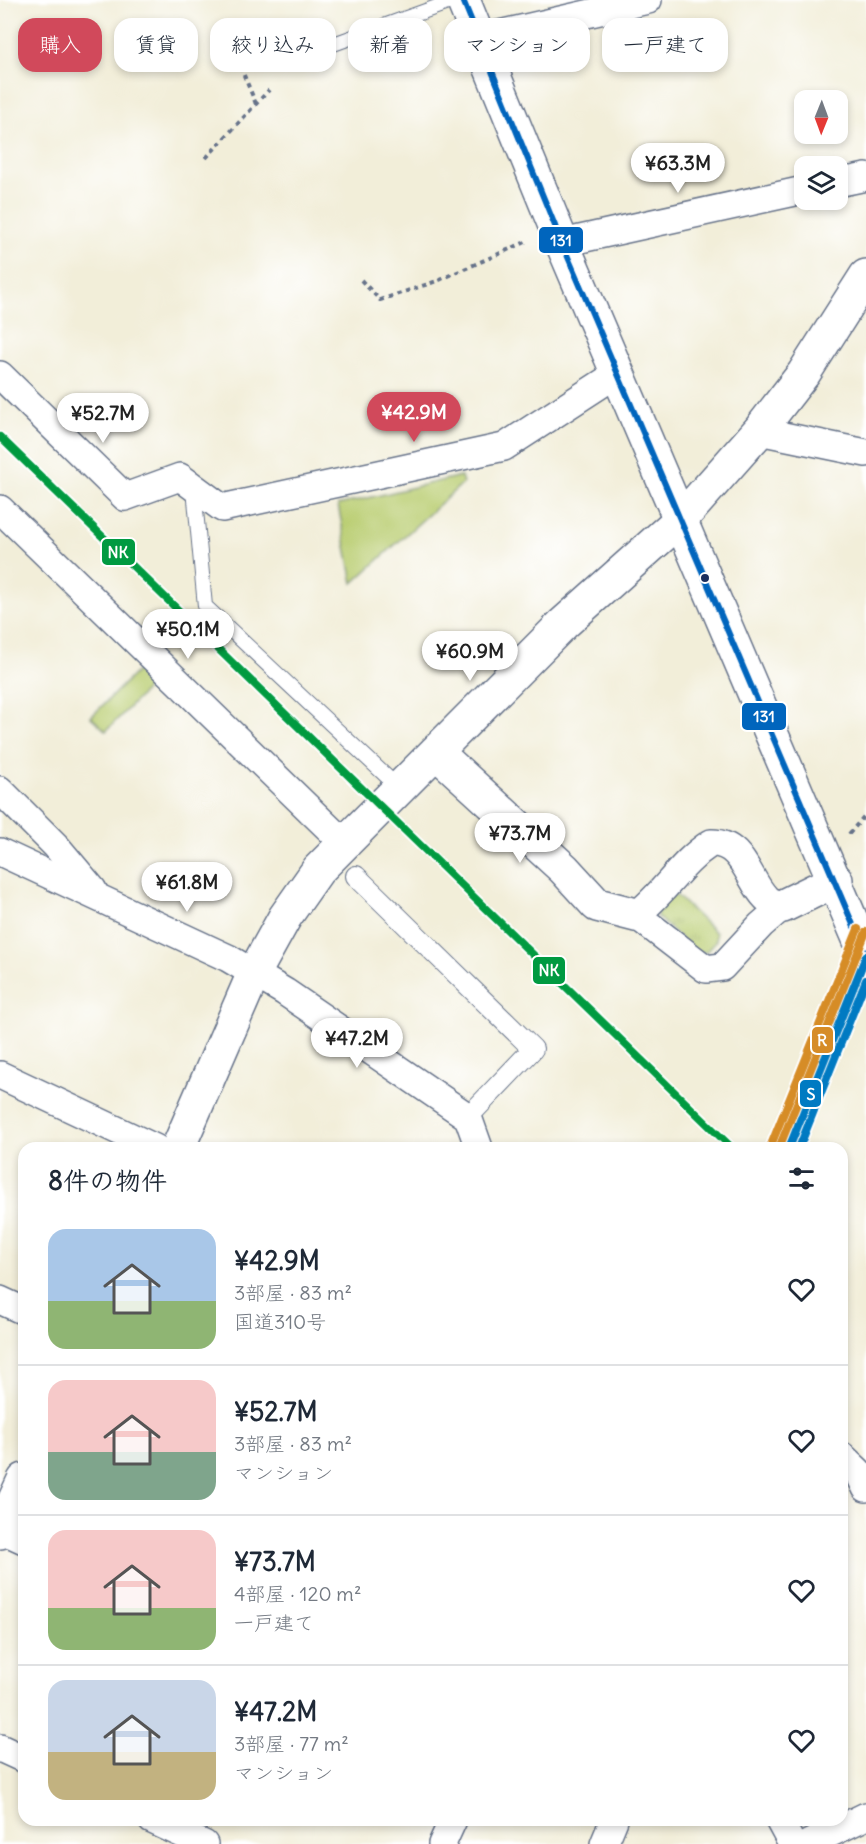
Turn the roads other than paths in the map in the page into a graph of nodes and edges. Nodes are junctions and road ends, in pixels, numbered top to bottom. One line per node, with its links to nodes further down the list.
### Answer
1 (456, 0): 6 (lane)
2 (463, 0): 4 (main road)
3 (648, 0): 5 (street)
4 (469, 18)
5 (569, 18)
6 (336, 43)
7 (491, 72): 11 (main road)
8 (866, 177): 9 (street)
9 (848, 181)
10 (794, 192): 11 (street)
11 (562, 243): 13 (main road)
12 (866, 276): 15 (main road)
13 (618, 373): 17 (street); 19 (main road)
14 (0, 375): 17 (street)
15 (759, 431): 16 (street); 19 (main road)
16 (866, 453)
17 (194, 487): 21 (lane)
18 (0, 509): 23 (street)
19 (681, 519): 20 (main road); 26 (main road)
20 (436, 752): 21 (main road); 29 (main road)
21 (400, 789): 23 (main road)
22 (0, 790): 27 (street)
23 (344, 843): 31 (main road)
24 (0, 852): 27 (street)
25 (356, 876): 33 (street)
26 (840, 891): 28 (main road); 30 (main road)
27 (97, 895): 31 (street)
28 (783, 906): 29 (street); 29 (street)
29 (636, 915)
30 (866, 956)
31 (254, 973): 33 (street); 35 (main road)
32 (0, 1075): 34 (street)
33 (468, 1118): 36 (street)
34 (142, 1142)
35 (181, 1142)
36 (477, 1142)
37 (0, 1300): 38 (street)
38 (18, 1308)
39 (18, 1498): 40 (main road)
40 (6, 1533)
41 (0, 1748): 42 (street)
42 (18, 1756)
43 (866, 1816): 44 (street)
44 (848, 1825)
45 (165, 1826): 50 (street)
46 (450, 1826): 51 (street)
47 (612, 1826): 52 (street)
48 (782, 1826): 53 (street)
49 (845, 1826): 54 (street)
50 (204, 1844)
51 (442, 1844)
52 (604, 1844)
53 (792, 1844)
54 (808, 1844)

